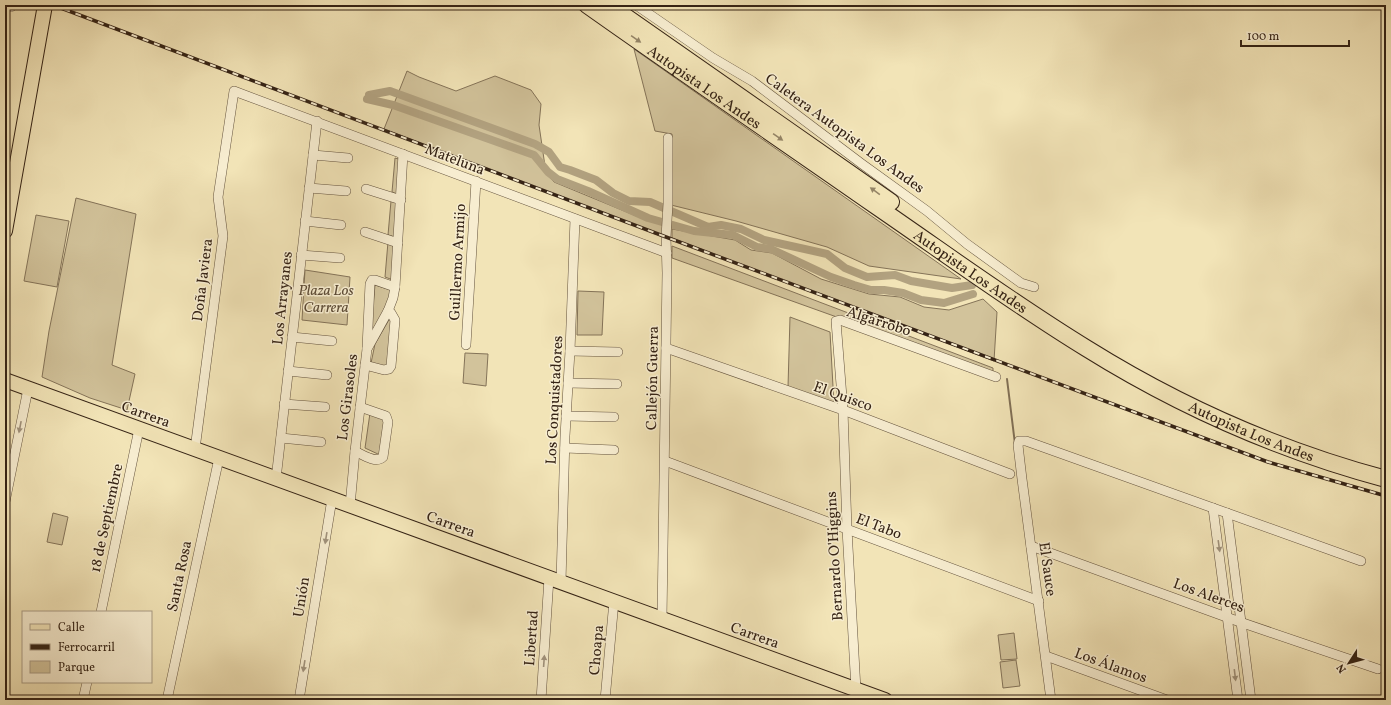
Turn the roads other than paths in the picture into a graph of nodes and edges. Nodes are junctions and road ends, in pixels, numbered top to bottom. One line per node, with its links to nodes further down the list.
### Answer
1 (45, 5): 19 (main road)
2 (587, 5): 61 (highway, Autopista Los Andes, one-way to 61)
3 (608, 5): 58 (highway, Autopista Los Andes, one-way to 3)
4 (636, 5): 26 (street, Caletera Autopista Los Andes)
5 (234, 91): 6 (street, Mateluna); 53 (street, Doña Javiera)
6 (317, 121): 8 (street, Mateluna); 9 (street, Los Arrayanes)
7 (668, 138): 22 (street, Callejón Guerra)
8 (403, 154): 11 (street, Mateluna); 15 (street, Los Girasoles)
9 (313, 155): 10 (street); 12 (street, Los Arrayanes)
10 (348, 158)
11 (476, 181): 16 (street, Mateluna); 30 (street, Guillermo Armijo)
12 (309, 188): 14 (street); 17 (street, Los Arrayanes)
13 (366, 189): 15 (street)
14 (346, 191)
15 (401, 200): 21 (street, Los Girasoles)
16 (575, 219): 22 (street, Mateluna); 33 (street, Los Conquistadores)
17 (305, 221): 18 (street); 23 (street, Los Arrayanes)
18 (342, 226)
19 (5, 231)
20 (365, 232): 21 (street)
21 (398, 243): 25 (street, Los Girasoles)
22 (667, 253): 31 (street, Callejón Guerra)
23 (301, 255): 24 (street); 28 (street, Los Arrayanes)
24 (340, 258)
25 (395, 287): 27 (street, Los Girasoles); 32 (street)
26 (1034, 287)
27 (388, 311): 32 (street, Los Girasoles); 35 (street)
28 (292, 337): 29 (street); 36 (street, Los Arrayanes)
29 (332, 341)
30 (466, 345)
31 (666, 348): 46 (street, El Quisco); 57 (street, Callejón Guerra)
32 (367, 350): 35 (street, Los Girasoles)
33 (570, 351): 34 (street); 40 (street, Los Conquistadores)
34 (618, 352)
35 (365, 366): 45 (street, Los Girasoles)
36 (288, 371): 37 (street); 43 (street, Los Arrayanes)
37 (327, 375)
38 (996, 377): 46 (street, Algarrobo)
39 (5, 380): 42 (main road, Carrera)
40 (568, 383): 41 (street); 47 (street, Los Conquistadores)
41 (617, 384)
42 (28, 389): 49 (main road, Carrera); 63 (street, one-way to 63)
43 (284, 404): 44 (street); 50 (street, Los Arrayanes)
44 (325, 407)
45 (360, 407): 55 (street, Los Girasoles); 55 (street)
46 (843, 410): 59 (street, El Quisco); 67 (street, Bernardo O'Higgins)
47 (566, 416): 48 (street); 52 (street, Los Conquistadores)
48 (614, 417)
49 (139, 429): 53 (main road, Carrera); 73 (street, 18 de Septiembre)
50 (280, 438): 51 (street); 60 (street, Los Arrayanes)
51 (321, 442)
52 (565, 448): 54 (street); 70 (street, Los Conquistadores)
53 (195, 449): 56 (main road, Carrera)
54 (614, 450)
55 (355, 451): 64 (street, Los Girasoles)
56 (219, 458): 60 (main road, Carrera); 82 (street, Santa Rosa)
57 (665, 461): 67 (street, El Tabo); 75 (street, Callejón Guerra)
58 (1386, 468)
59 (1010, 474)
60 (276, 479): 62 (main road, Carrera)
61 (1386, 479)
62 (332, 499): 64 (main road, Carrera); 83 (street, Unión, one-way to 83)
63 (5, 502)
64 (350, 506): 70 (main road, Carrera)
65 (1214, 508): 66 (street); 68 (street, El Sauce); 74 (street, one-way to 74)
66 (1227, 513): 69 (street); 76 (street)
67 (847, 529): 71 (street, El Tabo); 80 (street, Bernardo O'Higgins)
68 (1031, 546): 71 (street, El Sauce); 74 (street, Los Alerces)
69 (1361, 561)
70 (555, 580): 72 (main road, Carrera); 84 (street, Libertad, one-way to 70)
71 (1039, 601): 77 (street, El Sauce)
72 (614, 602): 75 (main road, Carrera); 85 (street, Choapa)
73 (101, 611)
74 (1228, 617): 76 (street, Los Alerces); 89 (street, one-way to 89)
75 (662, 619): 80 (main road, Carrera)
76 (1240, 622): 78 (street, Los Alerces); 90 (street)
77 (1046, 656): 87 (street, El Sauce); 88 (street, Los Álamos)
78 (1378, 669)
79 (86, 683): 81 (street)
80 (856, 695): 86 (main road, Carrera)
81 (83, 700)
82 (167, 700)
83 (298, 700)
84 (541, 700)
85 (605, 700)
86 (885, 700)
87 (1051, 700)
88 (1167, 700)
89 (1238, 700)
90 (1251, 700)

